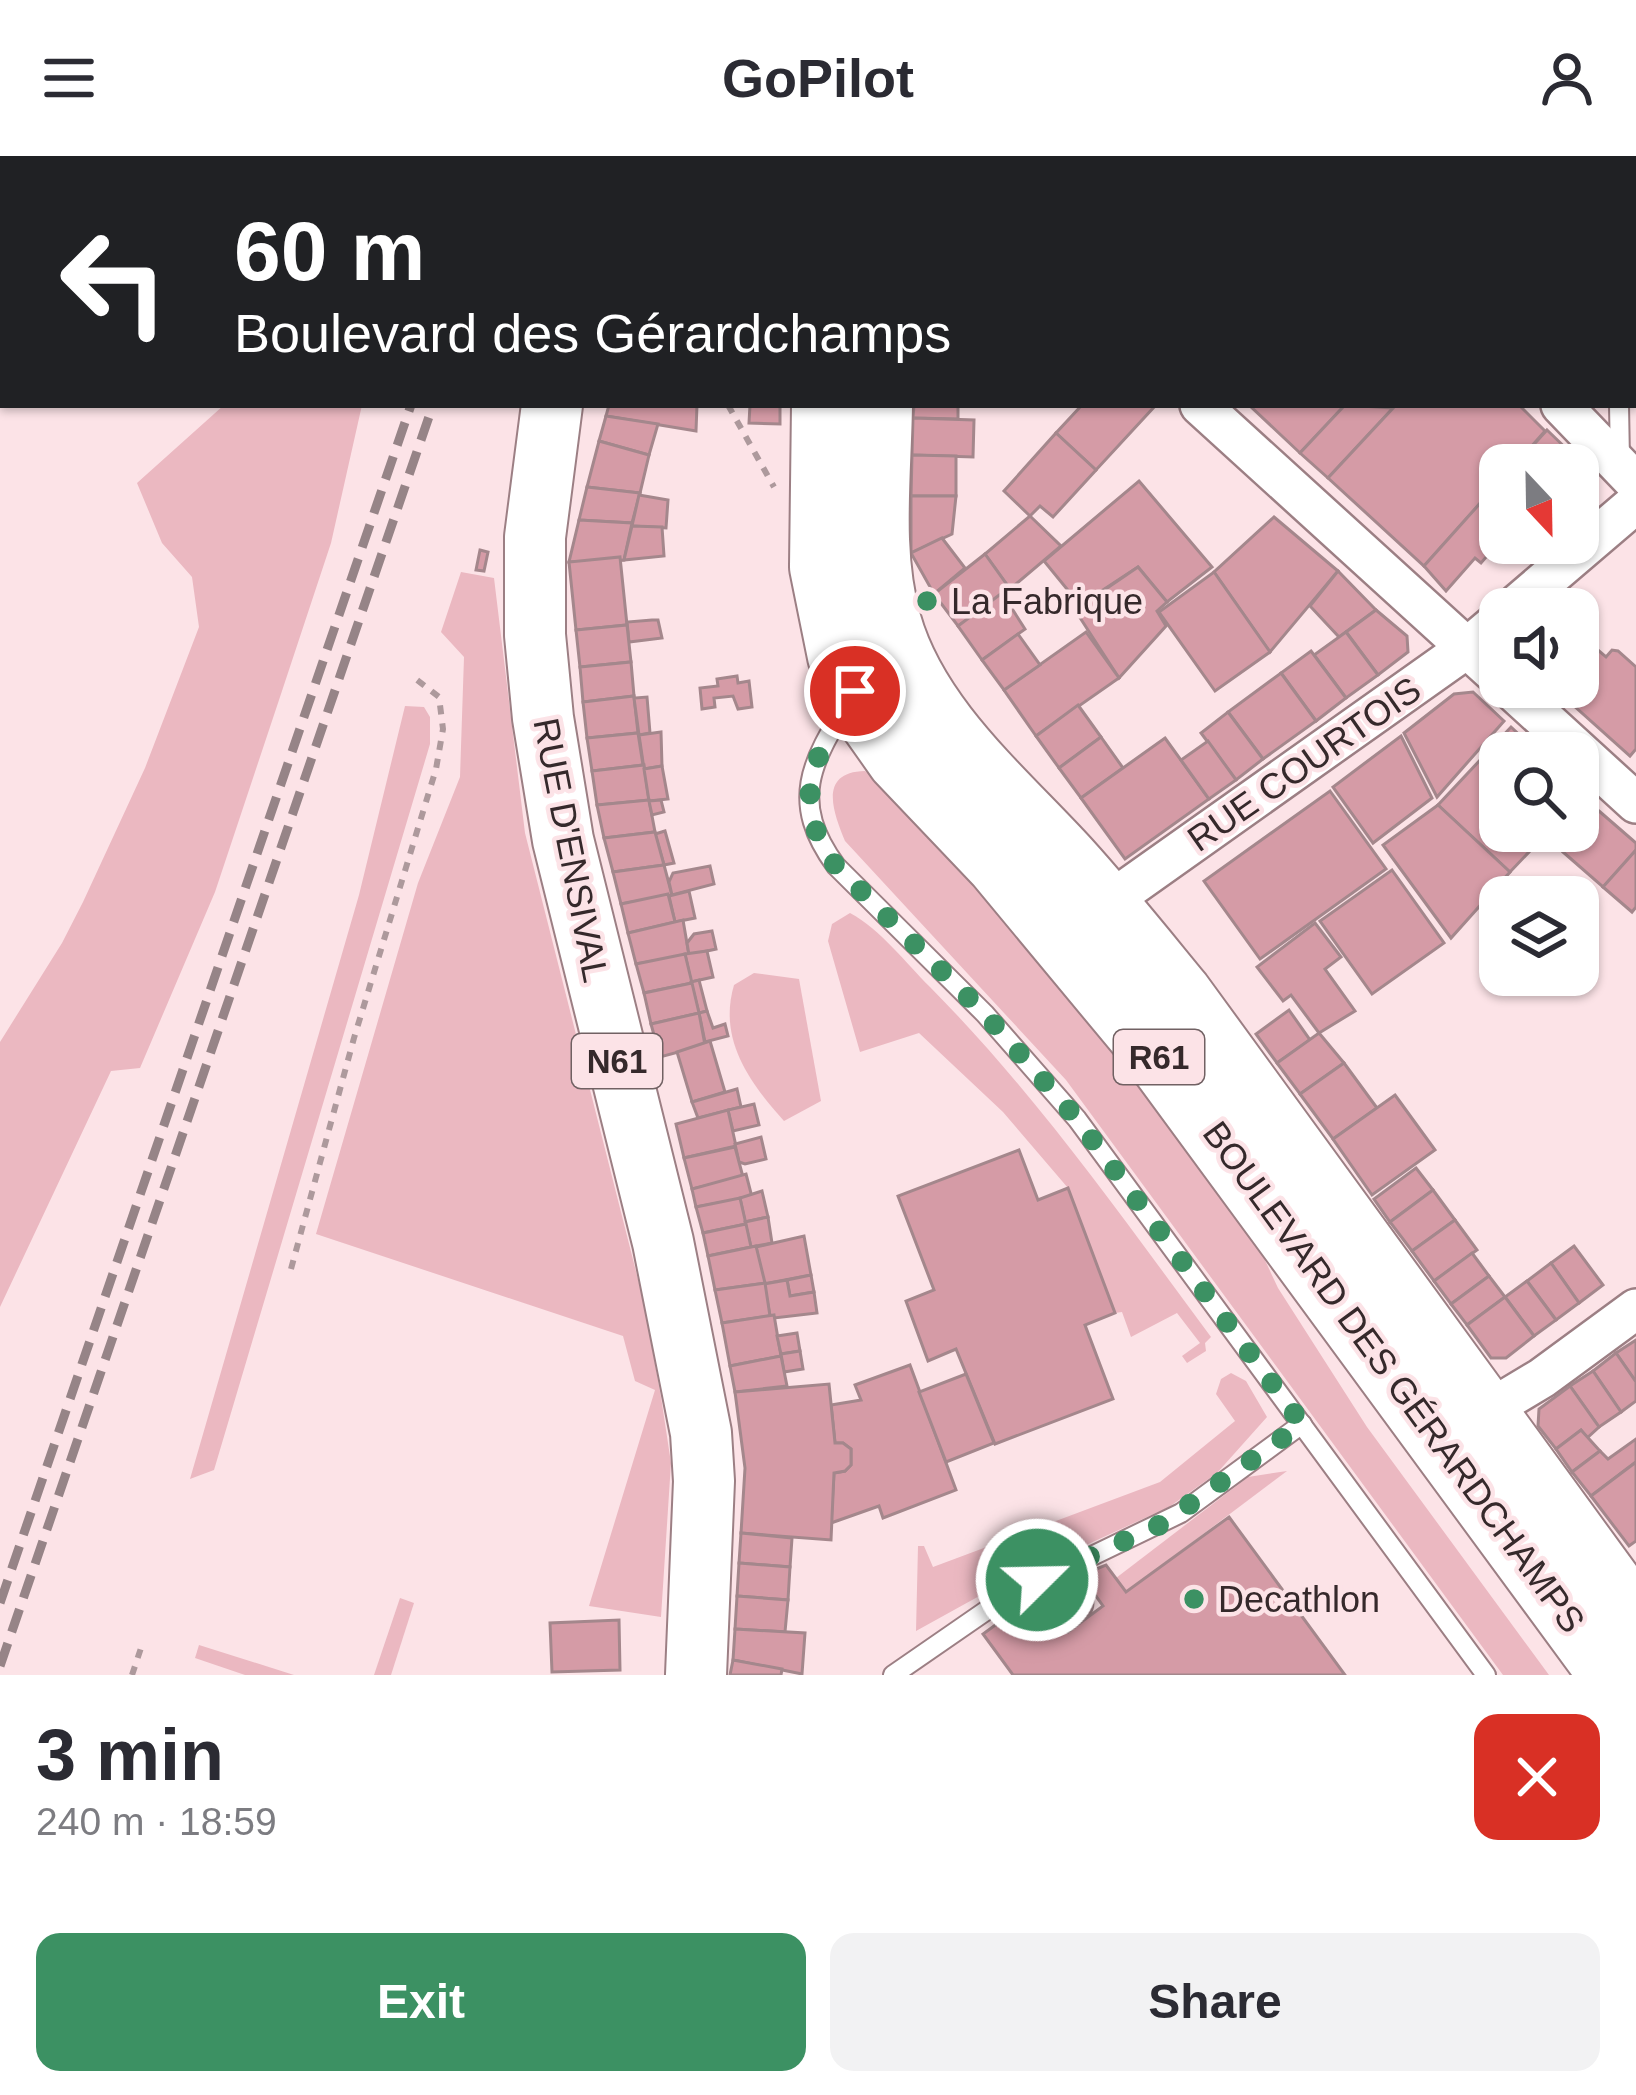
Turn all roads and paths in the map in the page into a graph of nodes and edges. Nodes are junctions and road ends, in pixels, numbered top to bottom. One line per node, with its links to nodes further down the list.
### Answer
1 (570, 408): 26 (main road, RUE D'ENSIVAL / N61)
2 (730, 408): 9 (path)
3 (825, 408): 16 (highway, BOULEVARD DES GÉRARDCHAMPS / R61)
4 (879, 408): 19 (highway, BOULEVARD DES GÉRARDCHAMPS / R61)
5 (1202, 408): 13 (street)
6 (1564, 408): 8 (street)
7 (1618, 408): 8 (lane)
8 (1628, 473)
9 (784, 499)
10 (1636, 503): 11 (street)
11 (1537, 588)
12 (1479, 638): 13 (street, RUE COURTOIS)
13 (1467, 648): 14 (street); 19 (street, RUE COURTOIS)
14 (1479, 659)
15 (417, 680): 20 (path)
16 (855, 691): 22 (lane); 23 (highway, BOULEVARD DES GÉRARDCHAMPS / R61)
17 (1532, 708): 18 (street)
18 (1636, 802)
19 (1106, 904): 23 (highway, BOULEVARD DES GÉRARDCHAMPS / R61)
20 (291, 1269)
21 (1636, 1309): 23 (street)
22 (1302, 1424): 28 (lane); 29 (lane)
23 (1463, 1426): 24 (highway, BOULEVARD DES GÉRARDCHAMPS / R61); 30 (highway, BOULEVARD DES GÉRARDCHAMPS / R61)
24 (1636, 1622)
25 (144, 1648): 27 (path)
26 (689, 1662)
27 (132, 1675)
28 (893, 1675)
29 (1486, 1675)
30 (1613, 1675)

